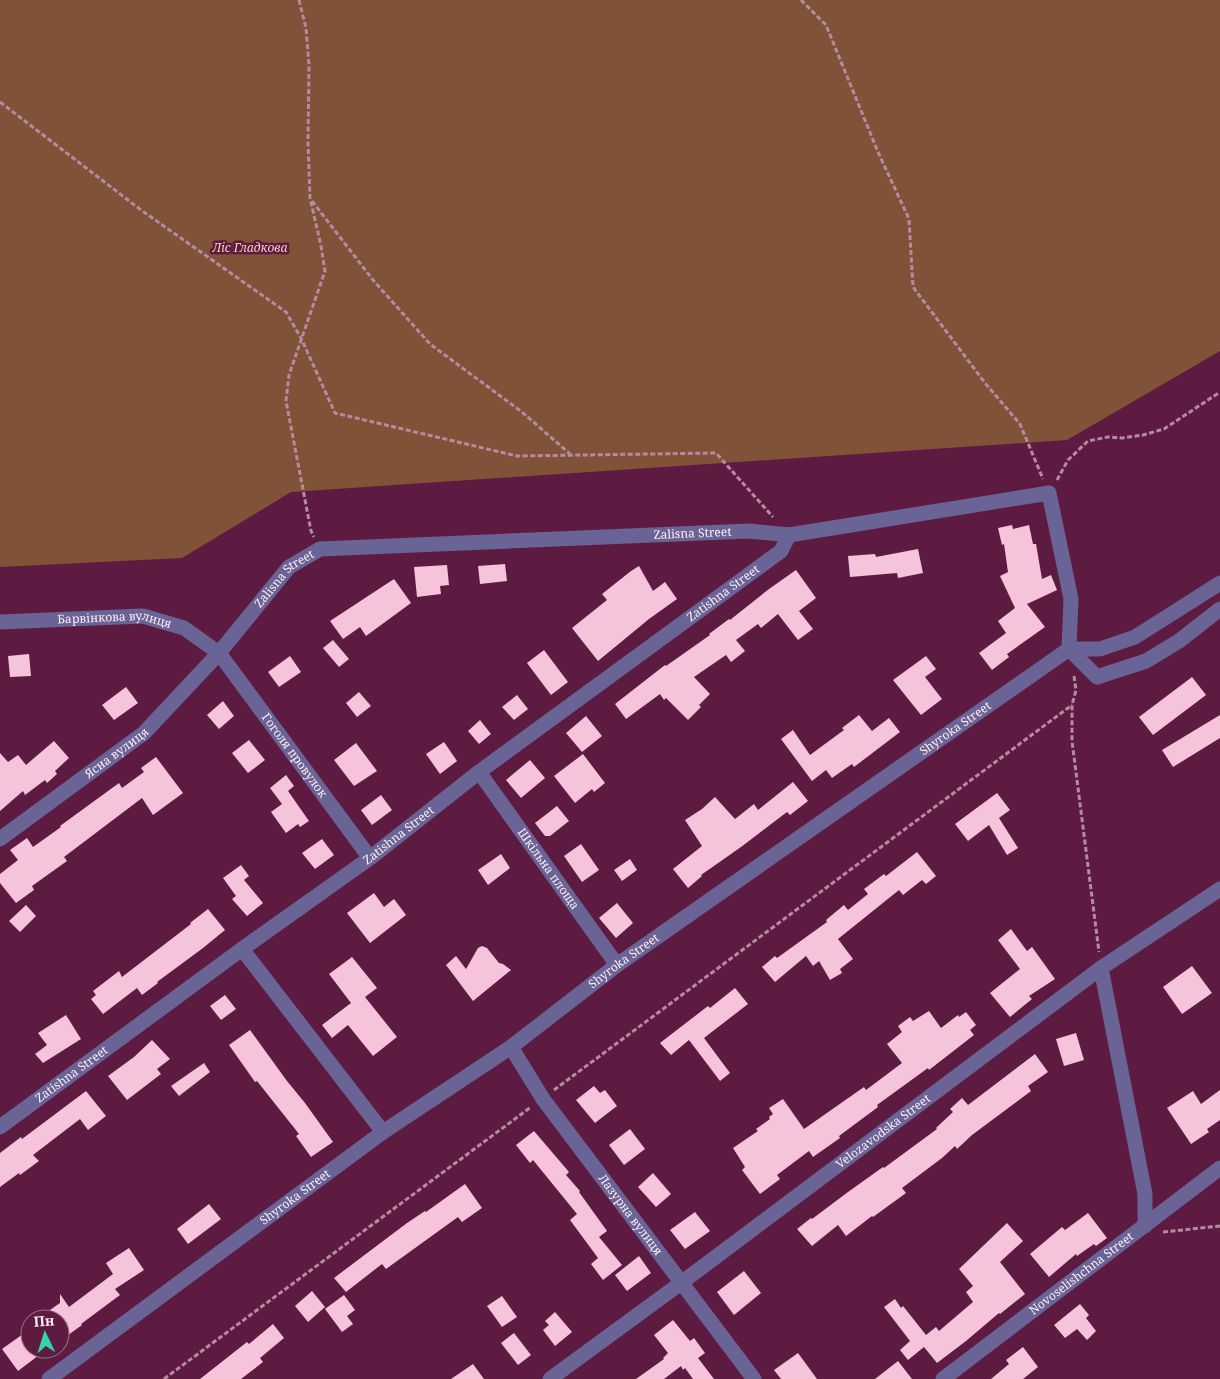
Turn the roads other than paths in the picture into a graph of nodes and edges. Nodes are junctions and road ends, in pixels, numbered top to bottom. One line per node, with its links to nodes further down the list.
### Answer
1 (789, 535): 5 (street, Zalisna Street); 6 (street, Zalisna Street); 7 (street, Zatishna Street)
2 (1220, 583): 5 (street)
3 (1220, 609): 5 (street)
4 (0, 622): 6 (street, Барвінкова вулиця)
5 (1069, 649): 12 (street, Shyroka Street)
6 (219, 653): 8 (street, Ясна вулиця); 9 (street, Гоголя провулок)
7 (479, 772): 9 (street, Zatishna Street); 12 (street, Шкільна площа)
8 (0, 839)
9 (370, 858): 11 (street, Zatishna Street)
10 (1220, 889): 13 (street, Velozavodska Street)
11 (242, 949): 15 (street, Zatishna Street); 16 (street)
12 (617, 965): 14 (street, Shyroka Street)
13 (1101, 968): 18 (street); 19 (street, Velozavodska Street)
14 (511, 1047): 16 (street, Shyroka Street); 19 (street, Лазурна вулиця)
15 (0, 1127)
16 (382, 1132): 20 (street, Shyroka Street)
17 (1220, 1168): 18 (street, Novoselishchna Street)
18 (1145, 1226): 23 (street, Novoselishchna Street)
19 (681, 1283): 21 (street, Velozavodska Street); 22 (street, Лазурна вулиця)
20 (49, 1379)
21 (550, 1379)
22 (754, 1379)
23 (944, 1379)

